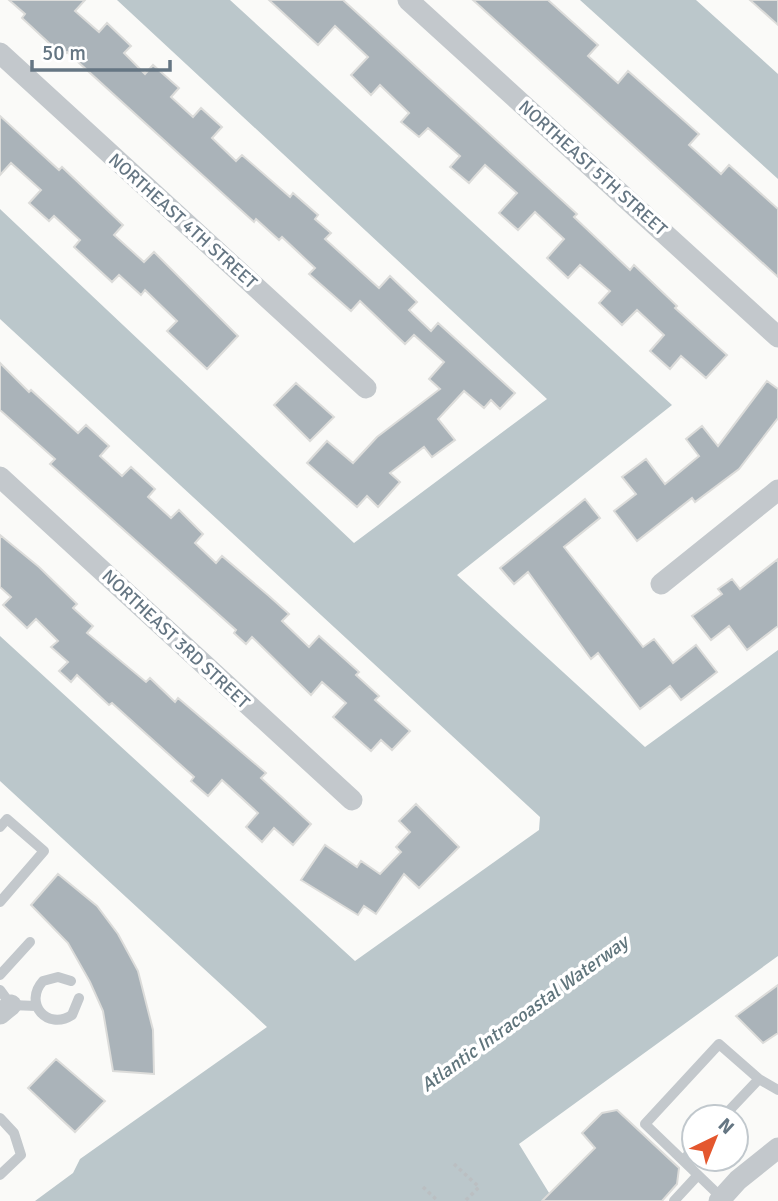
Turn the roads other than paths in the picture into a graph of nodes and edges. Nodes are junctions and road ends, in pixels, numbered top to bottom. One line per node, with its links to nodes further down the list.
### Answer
1 (408, 0): 3 (street, NORTHEAST 5TH STREET)
2 (0, 53): 4 (street, NORTHEAST 4TH STREET)
3 (778, 337)
4 (366, 388)
5 (0, 477): 8 (street, NORTHEAST 3RD STREET)
6 (778, 490): 7 (street)
7 (661, 584)
8 (352, 800)
9 (0, 827): 10 (lane)
10 (0, 902)
11 (30, 942): 12 (lane)
12 (0, 975)
13 (71, 981): 16 (lane)
14 (79, 998): 16 (lane)
15 (4, 1003): 16 (lane)
16 (36, 1006)
17 (759, 1079): 18 (lane); 19 (lane); 22 (lane)
18 (778, 1090)
19 (736, 1103)
20 (0, 1118): 23 (lane)
21 (778, 1148): 25 (street)
22 (680, 1157)
23 (0, 1175)
24 (698, 1175): 25 (lane); 26 (lane)
25 (720, 1200)
26 (674, 1201)

